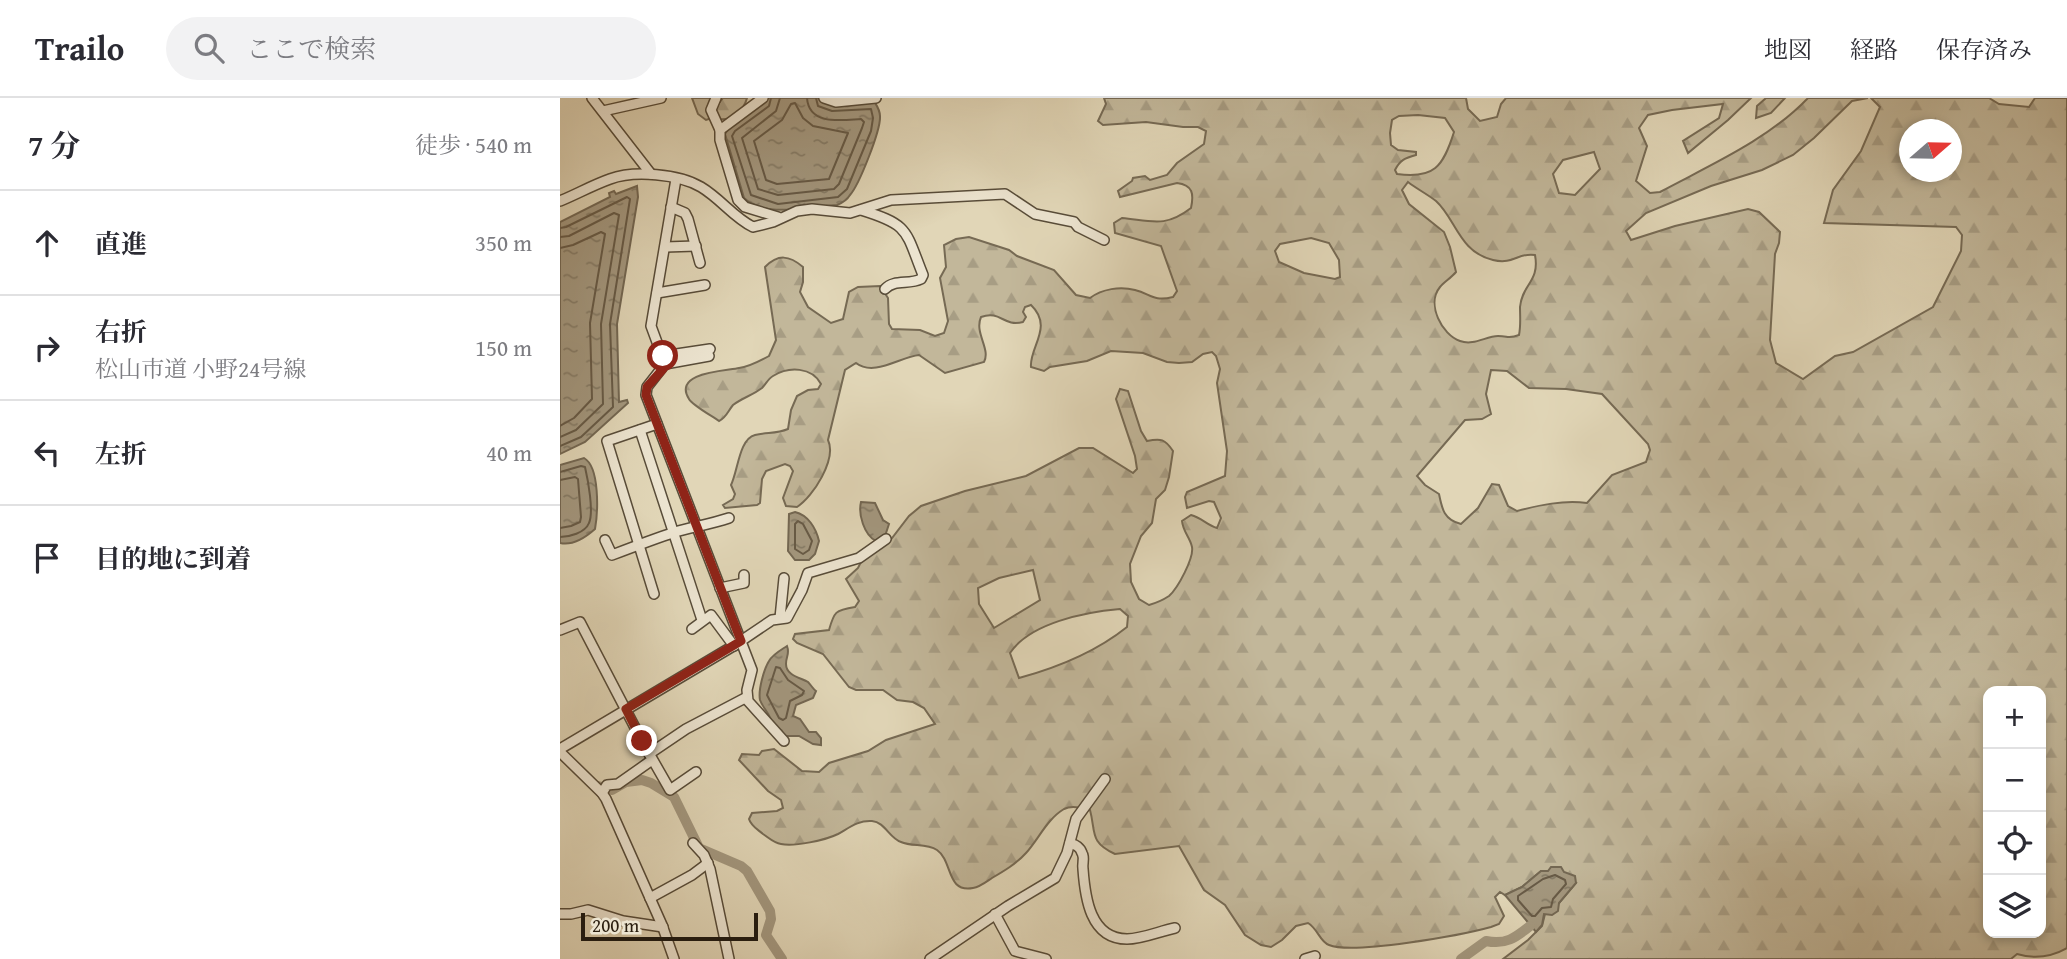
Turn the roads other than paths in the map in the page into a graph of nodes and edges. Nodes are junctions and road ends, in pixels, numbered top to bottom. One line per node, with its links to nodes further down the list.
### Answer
1 (592, 98): 7 (street)
2 (661, 98): 7 (street)
3 (716, 98): 8 (street)
4 (763, 98): 8 (street)
5 (824, 98): 6 (street)
6 (876, 98)
7 (603, 111): 9 (street)
8 (720, 130): 14 (street)
9 (651, 174): 10 (street); 11 (street)
10 (676, 178): 12 (street); 14 (street)
11 (560, 201)
12 (671, 207): 16 (street); 17 (street)
13 (861, 210): 14 (street); 15 (street); 20 (street)
14 (778, 217)
15 (1104, 240)
16 (696, 246): 17 (street); 18 (street)
17 (665, 247): 21 (street)
18 (700, 262)
19 (705, 285): 21 (street)
20 (885, 289)
21 (657, 293): 23 (street)
22 (709, 353): 23 (street)
23 (664, 360): 24 (street)
24 (657, 424): 25 (street); 27 (street)
25 (640, 430): 28 (street); 31 (street)
26 (729, 518): 27 (street)
27 (696, 526): 28 (street); 34 (street)
28 (674, 533): 31 (street); 37 (street)
29 (605, 540): 31 (street)
30 (886, 540): 36 (street)
31 (638, 545): 35 (street)
32 (744, 575): 34 (street)
33 (784, 578): 36 (street)
34 (720, 588): 40 (street)
35 (654, 594)
36 (780, 618): 40 (street)
37 (702, 620): 39 (street); 40 (street)
38 (560, 629): 42 (street)
39 (692, 629)
40 (737, 644): 41 (street); 42 (street)
41 (747, 696): 43 (street); 45 (street)
42 (626, 709): 44 (street); 45 (street)
43 (784, 741)
44 (560, 750): 48 (street)
45 (651, 757): 46 (street); 48 (street)
46 (696, 772)
47 (1105, 779): 50 (street)
48 (604, 790): 52 (street)
49 (693, 843): 51 (street)
50 (1070, 843): 54 (street); 56 (street)
51 (708, 863): 52 (street); 59 (street)
52 (650, 898): 55 (street)
53 (560, 914): 55 (street)
54 (995, 914): 60 (street); 61 (street)
55 (663, 927): 58 (street)
56 (1175, 928)
57 (1315, 956): 62 (street)
58 (674, 959)
59 (729, 959)
60 (930, 959)
61 (1046, 959)
62 (1305, 959)

